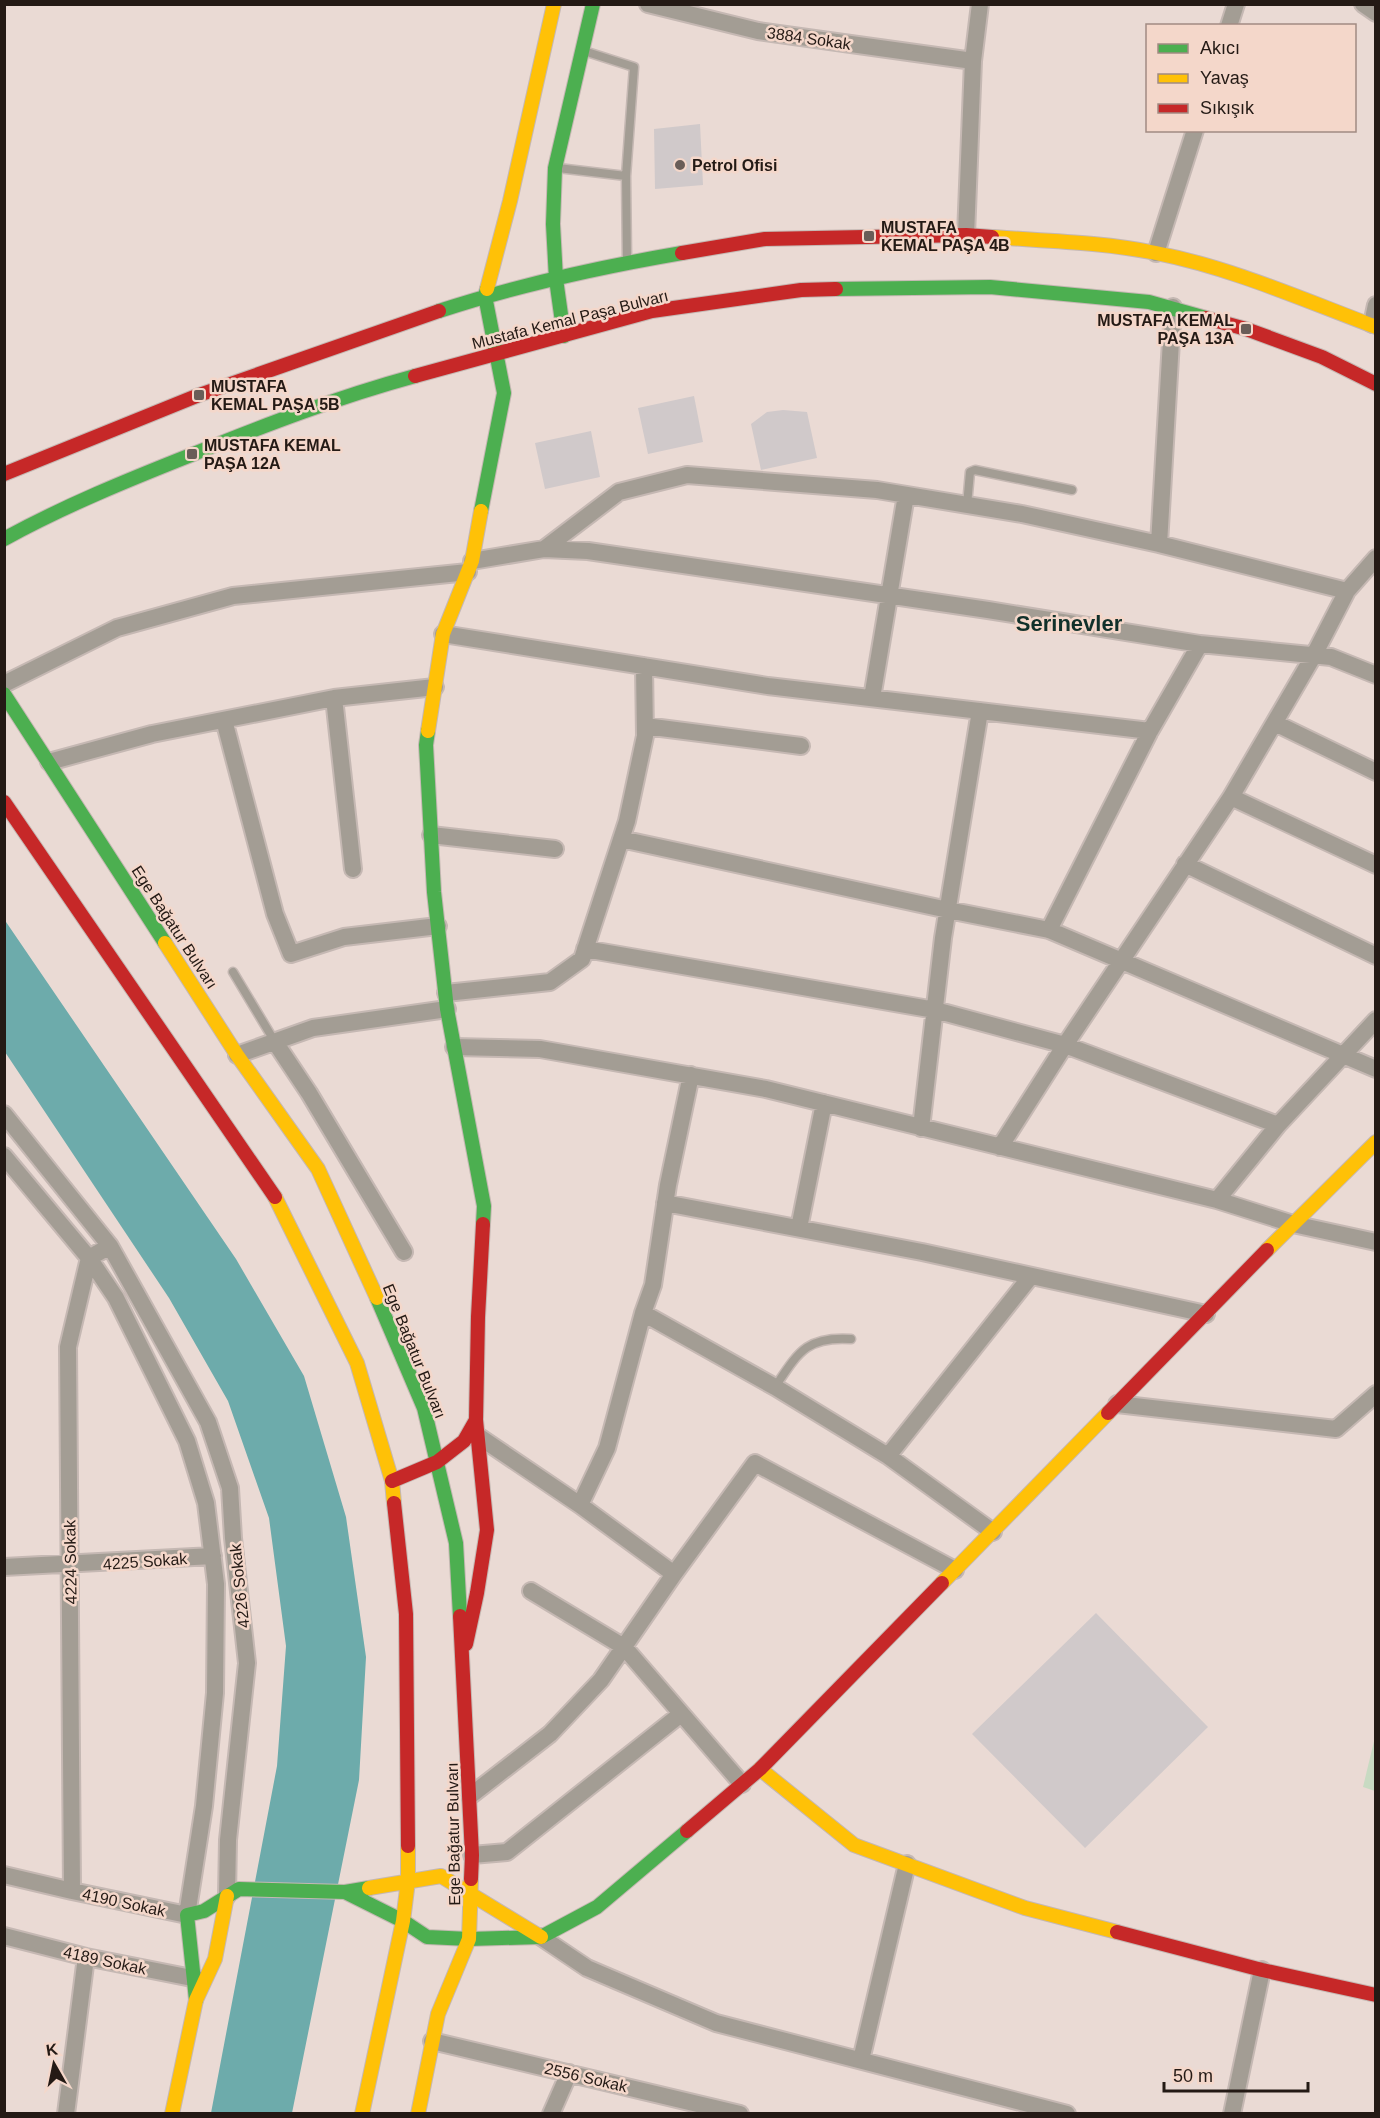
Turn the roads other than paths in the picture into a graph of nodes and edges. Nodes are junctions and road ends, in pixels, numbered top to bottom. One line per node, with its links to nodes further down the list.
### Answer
1 (554, 4): 18 (main road)
2 (593, 4): 9 (main road)
3 (648, 4): 10 (street, 3884 Sokak)
4 (980, 4): 10 (street)
5 (1236, 4): 8 (street)
6 (1363, 4): 7 (street)
7 (1376, 13)
8 (1230, 24)
9 (582, 51): 12 (main road); 13 (lane)
10 (973, 61): 14 (street)
11 (1194, 132): 15 (street)
12 (555, 168): 13 (lane); 17 (main road)
13 (626, 176): 16 (lane)
14 (966, 235): 15 (main road); 16 (main road)
15 (1156, 253): 21 (main road)
16 (627, 262): 17 (main road)
17 (556, 279): 18 (main road); 22 (main road)
18 (485, 296): 23 (main road); 25 (main road)
19 (1376, 305): 21 (street)
20 (1173, 307): 22 (main road, Mustafa Kemal Paşa Bulvarı); 24 (main road, Mustafa Kemal Paşa Bulvarı); 30 (street)
21 (1374, 326)
22 (564, 336): 23 (main road, Mustafa Kemal Paşa Bulvarı)
23 (496, 354): 29 (main road, Mustafa Kemal Paşa Bulvarı); 33 (main road)
24 (1376, 384)
25 (9, 471)
26 (1072, 490): 28 (lane)
27 (906, 495): 28 (street); 31 (street); 35 (street)
28 (967, 505): 30 (street)
29 (4, 539)
30 (1159, 544): 34 (street)
31 (544, 549): 33 (street); 35 (street)
32 (1376, 558): 34 (street)
33 (470, 566): 36 (main road); 41 (street)
34 (1347, 591): 38 (street)
35 (889, 596): 37 (street); 45 (street)
36 (443, 634): 39 (street); 42 (main road)
37 (1200, 644): 38 (street); 50 (street)
38 (1314, 655): 40 (street); 48 (street)
39 (644, 666): 45 (street); 49 (street)
40 (1376, 675)
41 (4, 684)
42 (435, 687): 44 (street); 56 (main road)
43 (4, 694): 52 (main road, Ege Bağatur Bulvarı)
44 (334, 698): 47 (street); 61 (street)
45 (872, 698): 46 (street)
46 (980, 711): 50 (street); 62 (street)
47 (224, 720): 52 (street); 63 (street)
48 (1275, 723): 53 (street); 54 (street)
49 (645, 726): 51 (street); 57 (street)
50 (1150, 731): 64 (street)
51 (801, 746)
52 (49, 762): 75 (main road, Ege Bağatur Bulvarı)
53 (1376, 772)
54 (1231, 797): 59 (street); 60 (street)
55 (4, 802): 104 (main road)
56 (431, 835): 58 (street); 63 (main road)
57 (621, 839): 62 (street); 65 (street)
58 (555, 849)
59 (1185, 864): 66 (street); 67 (street)
60 (1376, 865)
61 (353, 869)
62 (948, 910): 64 (street); 70 (street)
63 (438, 927): 69 (main road)
64 (1049, 930): 67 (street)
65 (585, 949): 69 (street); 70 (street)
66 (1376, 956)
67 (1122, 960): 73 (street); 76 (street)
68 (233, 972): 72 (lane)
69 (446, 1001): 72 (street); 74 (main road)
70 (935, 1010): 73 (street); 82 (street)
71 (1376, 1020): 76 (street)
72 (275, 1042): 75 (street); 92 (street)
73 (1065, 1046): 81 (street); 84 (street)
74 (454, 1047): 78 (street); 101 (main road)
75 (237, 1055): 103 (main road, Ege Bağatur Bulvarı)
76 (1343, 1056): 77 (street); 81 (street)
77 (1376, 1070)
78 (691, 1075): 79 (street); 87 (street)
79 (824, 1103): 82 (street); 89 (street)
80 (4, 1114): 91 (street, 4226 Sokak)
81 (1278, 1125): 86 (street)
82 (921, 1128): 84 (street)
83 (1376, 1142): 88 (main road)
84 (1000, 1147): 86 (street)
85 (4, 1156): 93 (street)
86 (1217, 1200): 88 (street)
87 (665, 1203): 89 (street); 95 (street)
88 (1293, 1224): 90 (street); 96 (main road)
89 (799, 1228): 94 (street)
90 (1376, 1242)
91 (110, 1246): 93 (street); 125 (street, 4226 Sokak)
92 (404, 1252)
93 (89, 1258): 107 (street); 108 (street, 4224 Sokak)
94 (1031, 1276): 96 (street); 102 (street)
95 (643, 1313): 98 (street); 105 (street)
96 (1206, 1314): 100 (main road)
97 (851, 1339): 98 (lane)
98 (775, 1387): 102 (street)
99 (1376, 1394): 100 (street)
100 (1117, 1404): 106 (main road)
101 (477, 1428): 103 (main road); 105 (street); 114 (main road)
102 (888, 1456): 106 (street)
103 (437, 1462): 104 (main road); 114 (main road, Ege Bağatur Bulvarı)
104 (392, 1481): 122 (main road)
105 (580, 1505): 111 (street)
106 (993, 1532): 110 (main road)
107 (213, 1556): 108 (street, 4225 Sokak); 127 (street)
108 (70, 1565): 109 (street, 4225 Sokak); 123 (street, 4224 Sokak)
109 (4, 1567)
110 (955, 1570): 111 (street); 116 (main road)
111 (674, 1574): 113 (street)
112 (531, 1591): 113 (street)
113 (624, 1647): 115 (street); 118 (street)
114 (463, 1655): 118 (main road, Ege Bağatur Bulvarı)
115 (681, 1714): 117 (street); 119 (street)
116 (760, 1769): 117 (main road); 120 (main road)
117 (742, 1784): 130 (main road)
118 (470, 1796): 119 (main road, Ege Bağatur Bulvarı)
119 (472, 1856): 126 (main road, Ege Bağatur Bulvarı)
120 (907, 1864): 133 (main road); 137 (street)
121 (4, 1875): 123 (street, 4190 Sokak)
122 (408, 1881): 124 (main road); 126 (main road); 128 (main road)
123 (72, 1892): 127 (street, 4190 Sokak)
124 (345, 1892): 125 (main road); 128 (main road)
125 (233, 1893): 127 (main road, 4190 Sokak); 134 (main road, 4226 Sokak)
126 (471, 1893): 130 (main road); 131 (main road, Ege Bağatur Bulvarı)
127 (187, 1915): 134 (main road)
128 (403, 1921): 131 (main road); 141 (main road)
129 (4, 1936): 132 (street, 4189 Sokak)
130 (541, 1936): 131 (main road); 137 (street)
131 (469, 1939): 136 (main road, Ege Bağatur Bulvarı)
132 (86, 1957): 134 (street, 4189 Sokak); 139 (street)
133 (1262, 1970): 135 (main road); 146 (street)
134 (200, 1980): 140 (main road)
135 (1376, 1995)
136 (432, 2041): 138 (street, 2556 Sokak); 142 (main road, Ege Bağatur Bulvarı)
137 (861, 2060): 145 (street)
138 (569, 2073): 143 (street); 144 (street, 2556 Sokak)
139 (66, 2114)
140 (172, 2114)
141 (362, 2114)
142 (418, 2114)
143 (551, 2114)
144 (740, 2114)
145 (1067, 2114)
146 (1232, 2114)

